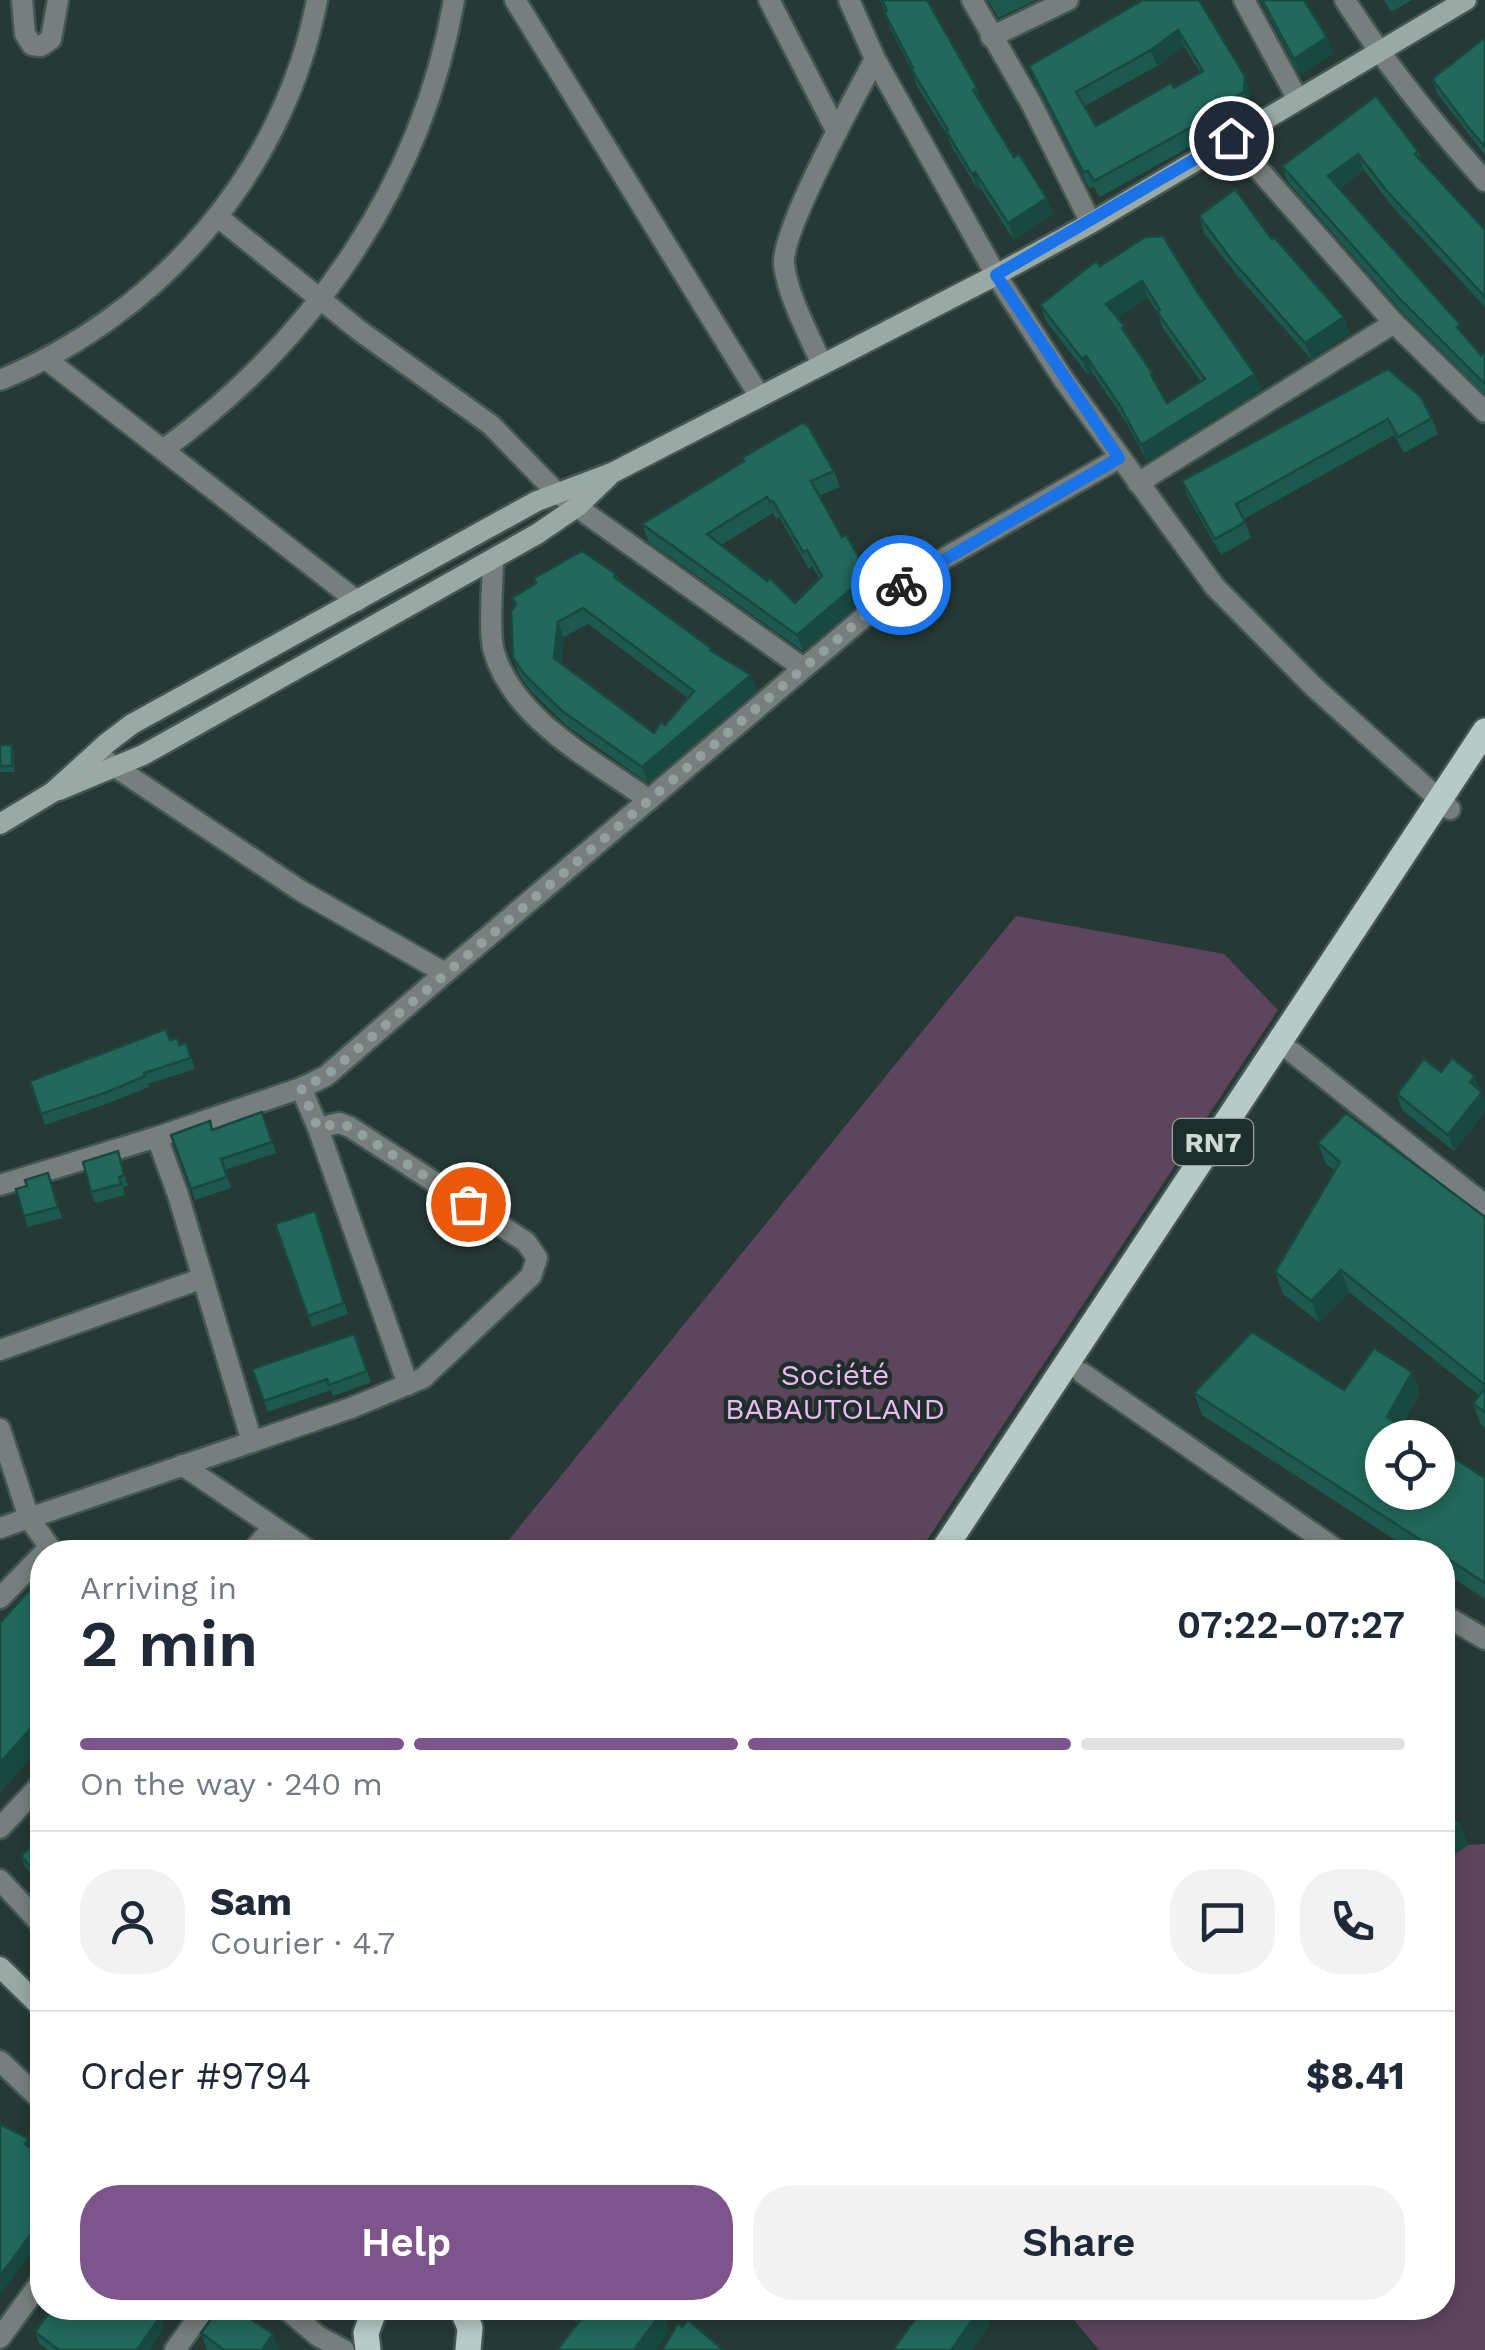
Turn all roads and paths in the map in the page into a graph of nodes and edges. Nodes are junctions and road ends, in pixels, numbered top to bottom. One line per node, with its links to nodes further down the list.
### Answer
1 (22, 0): 2 (street)
2 (58, 0)
3 (317, 0): 20 (street)
4 (454, 0): 23 (street)
5 (515, 0): 28 (street)
6 (770, 0): 17 (street)
7 (849, 0): 15 (street)
8 (972, 0): 13 (street)
9 (1068, 0): 13 (street)
10 (1244, 0): 16 (street)
11 (1345, 0): 14 (street)
12 (1466, 0): 14 (street)
13 (991, 37): 21 (street)
14 (1377, 50): 16 (street); 19 (street)
15 (875, 58): 17 (street); 22 (street)
16 (1298, 98): 18 (street)
17 (836, 132): 26 (street)
18 (1231, 138): 21 (street); 24 (street)
19 (1485, 181)
20 (218, 217): 23 (street); 25 (street)
21 (1091, 222): 22 (street)
22 (996, 275): 26 (street); 31 (street)
23 (321, 301): 30 (street); 34 (street)
24 (1394, 323): 29 (street); 33 (street)
25 (46, 359): 27 (street); 30 (street)
26 (822, 366): 28 (street)
27 (0, 380)
28 (760, 397): 32 (street)
29 (1485, 412)
30 (163, 450): 37 (street)
31 (1119, 458): 33 (street); 38 (street)
32 (614, 472): 34 (street); 35 (street)
33 (1138, 483): 45 (street)
34 (556, 492): 35 (street); 37 (street)
35 (578, 506): 36 (street); 38 (street)
36 (493, 559): 42 (street); 44 (street)
37 (357, 601): 40 (street)
38 (803, 668): 44 (street)
39 (1485, 732): 45 (main road, RN7)
40 (95, 753): 42 (street); 43 (street)
41 (1485, 760): 45 (main road, RN7)
42 (117, 768): 43 (street); 47 (street)
43 (53, 792): 46 (street)
44 (649, 800): 47 (street)
45 (1444, 804): 48 (main road, RN7); 67 (main road, RN7)
46 (0, 824)
47 (445, 973): 49 (street)
48 (1292, 1052): 53 (street); 56 (main road, RN7)
49 (301, 1088): 50 (street); 51 (street)
50 (318, 1128): 57 (street); 57 (street)
51 (157, 1137): 52 (street); 54 (street)
52 (0, 1185)
53 (1485, 1205)
54 (203, 1278): 55 (street); 59 (street)
55 (0, 1350)
56 (1082, 1372): 68 (main road, RN7); 69 (street)
57 (408, 1385): 59 (street)
58 (0, 1428): 61 (street)
59 (252, 1442): 60 (street)
60 (182, 1466): 61 (street); 63 (street)
61 (29, 1518): 62 (street); 64 (street)
62 (0, 1528)
63 (272, 1528): 65 (street); 66 (street)
64 (41, 1540)
65 (262, 1540)
66 (292, 1540)
67 (950, 1540)
68 (970, 1540)
69 (1320, 1540)
70 (30, 1569): 71 (street)
71 (0, 1598)
72 (1455, 1622): 73 (street)
73 (1485, 1639)
74 (30, 1796): 75 (street)
75 (0, 1828)
76 (0, 1880): 77 (street)
77 (30, 1911)
78 (0, 1966): 79 (street)
79 (30, 1996)
80 (3, 2073): 81 (street)
81 (30, 2092)
82 (30, 2297): 87 (street)
83 (196, 2320): 89 (street)
84 (300, 2320): 88 (street)
85 (370, 2320): 90 (main road)
86 (467, 2320): 91 (main road)
87 (0, 2338)
88 (332, 2348)
89 (175, 2350)
90 (368, 2350)
91 (468, 2350)

